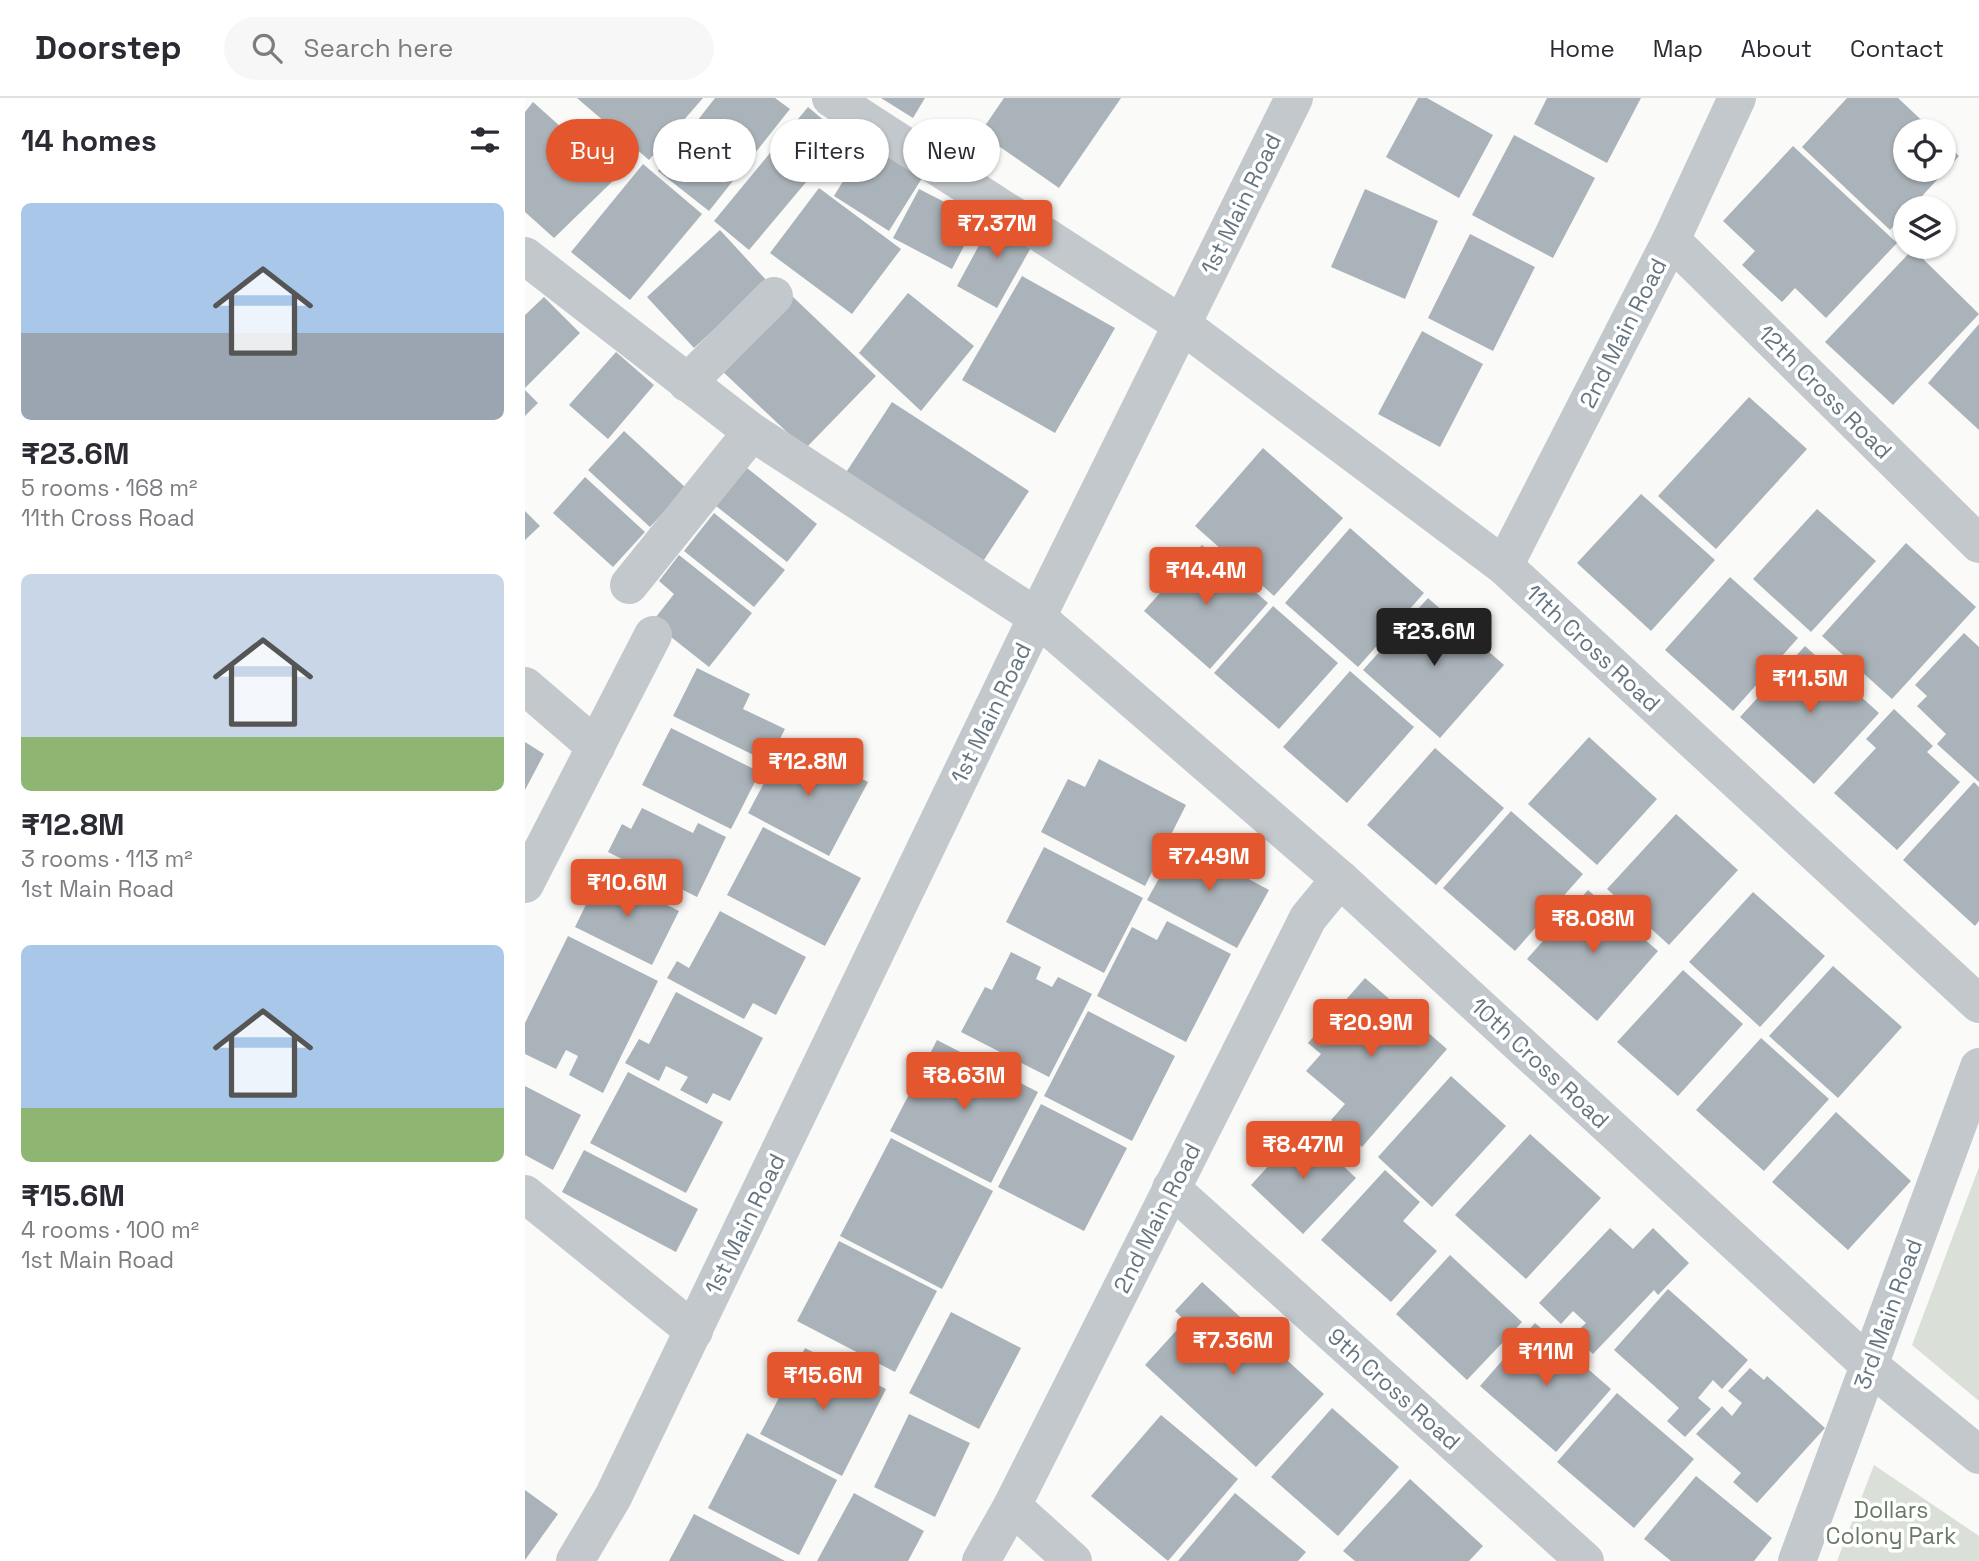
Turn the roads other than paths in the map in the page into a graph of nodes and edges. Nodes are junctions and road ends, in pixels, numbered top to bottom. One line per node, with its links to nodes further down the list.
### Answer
1 (831, 98): 7 (street, 11th Cross Road)
2 (1737, 98): 4 (street, 2nd Main Road)
3 (1280, 103): 7 (street, 1st Main Road)
4 (1671, 240): 10 (street, 12th Cross Road); 11 (street, 2nd Main Road)
5 (525, 256): 8 (street, 10th Cross Road)
6 (774, 296): 8 (street)
7 (1181, 324): 11 (street, 11th Cross Road); 13 (street, 1st Main Road)
8 (687, 383): 9 (street, 10th Cross Road)
9 (752, 432): 12 (street); 13 (street, 10th Cross Road)
10 (1979, 544)
11 (1504, 566): 19 (street, 11th Cross Road)
12 (629, 585)
13 (1037, 617): 17 (street, 10th Cross Road); 23 (street, 1st Main Road)
14 (653, 635): 16 (street)
15 (525, 686): 16 (street)
16 (596, 747): 18 (street)
17 (1340, 879): 21 (street, 2nd Main Road); 24 (street, 10th Cross Road)
18 (525, 884)
19 (1979, 1004)
20 (1979, 1067): 24 (street, 3rd Main Road)
21 (1171, 1188): 26 (street, 2nd Main Road); 30 (street, 9th Cross Road)
22 (525, 1194): 23 (street)
23 (694, 1331): 27 (street, 1st Main Road)
24 (1869, 1365): 25 (street, 10th Cross Road); 31 (street, 3rd Main Road)
25 (1979, 1455)
26 (1012, 1506): 28 (street, 2nd Main Road); 29 (street)
27 (575, 1561)
28 (981, 1561)
29 (1073, 1561)
30 (1585, 1561)
31 (1797, 1561)

